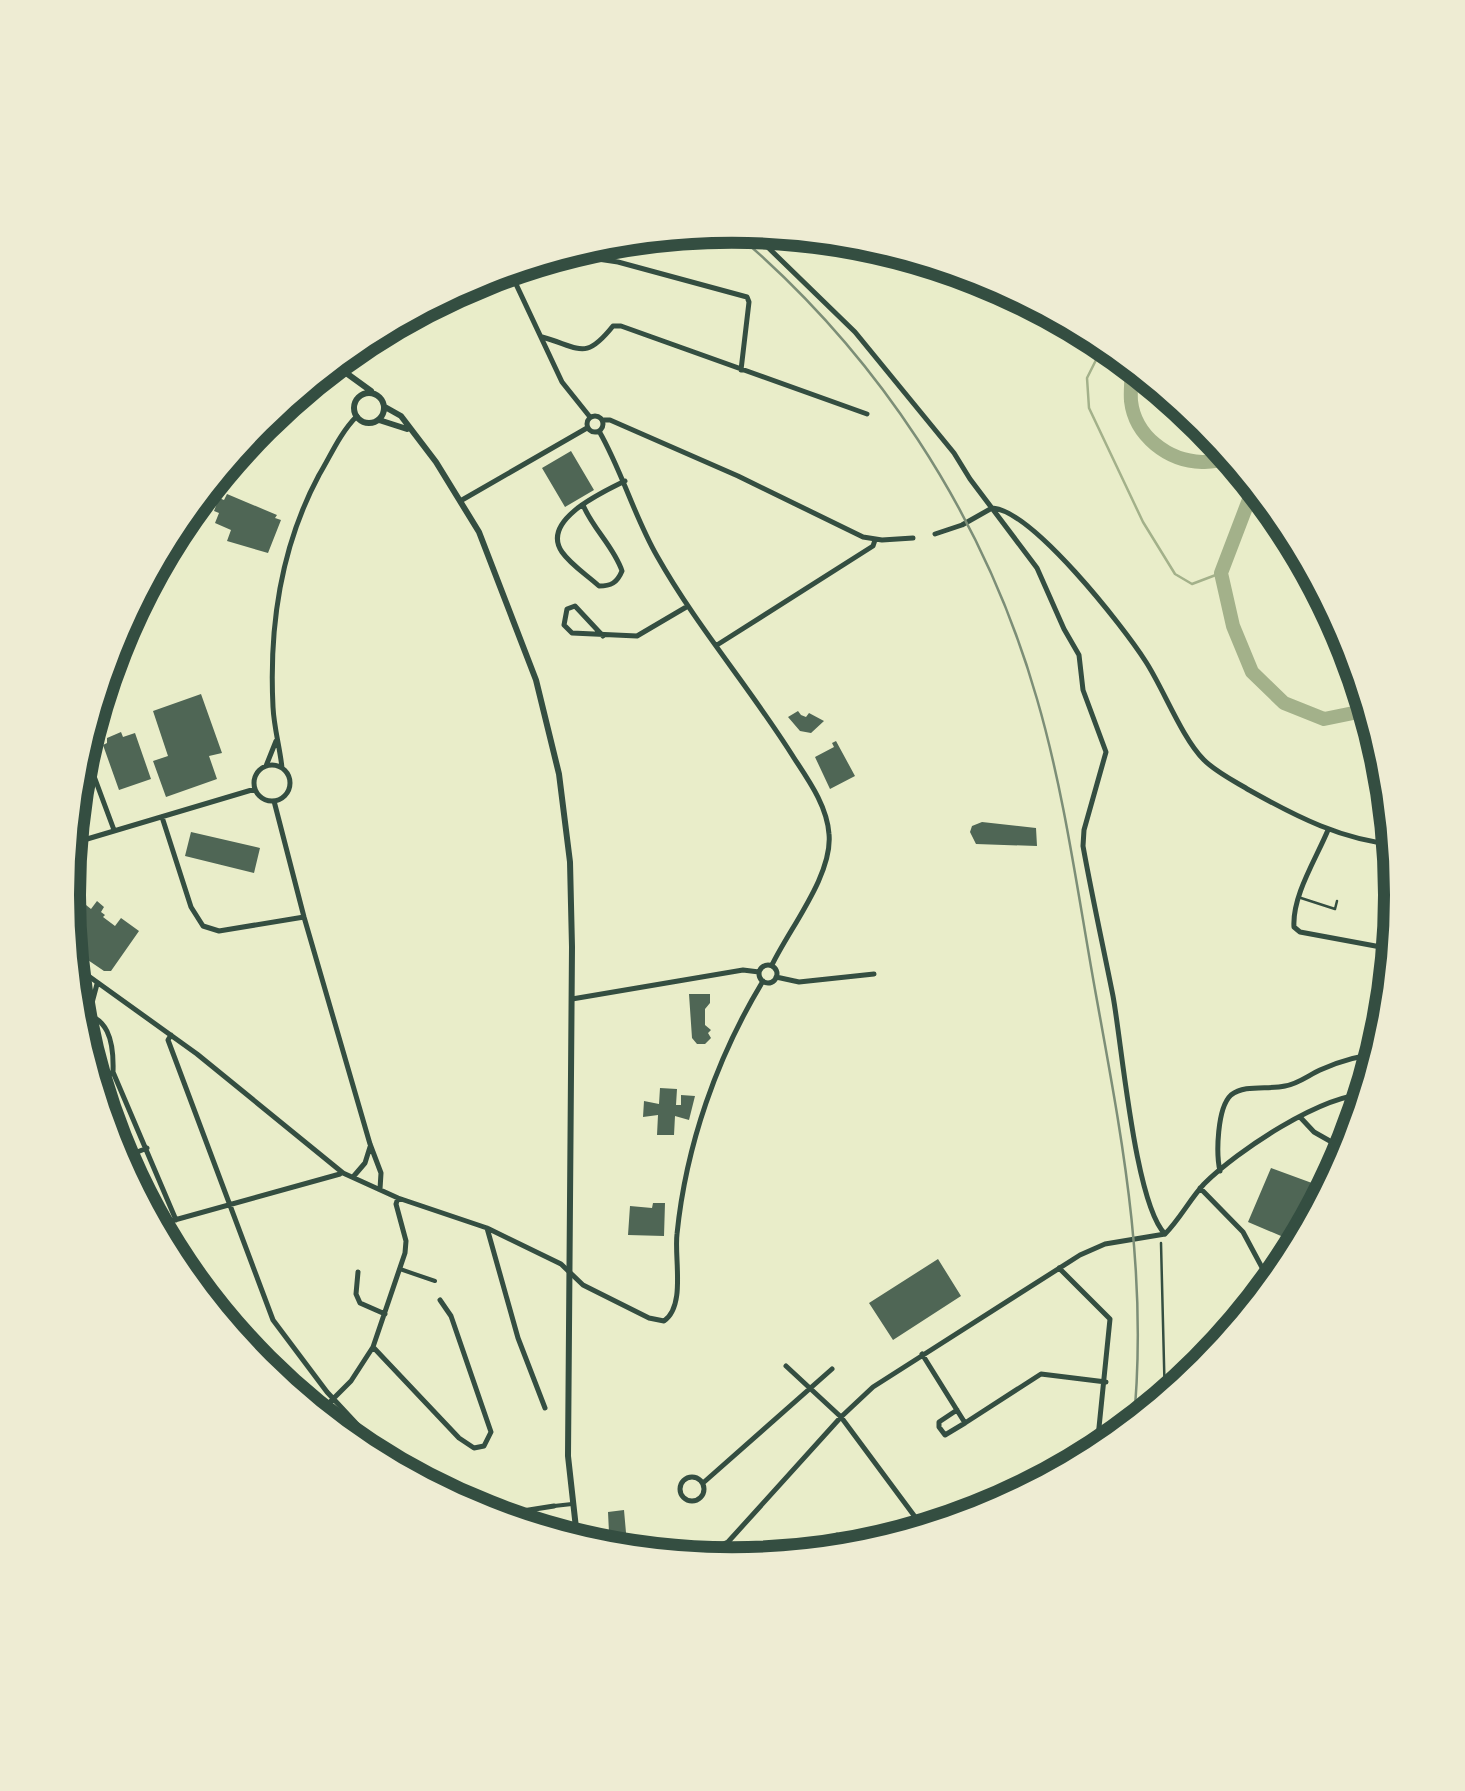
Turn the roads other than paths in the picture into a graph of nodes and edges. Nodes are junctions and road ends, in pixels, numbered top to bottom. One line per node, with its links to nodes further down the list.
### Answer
1 (764, 244): 22 (street)
2 (594, 258): 5 (street)
3 (515, 281): 4 (street)
4 (542, 337): 5 (street); 13 (street)
5 (741, 370): 11 (street)
6 (344, 371): 7 (street)
7 (352, 377): 8 (street); 9 (street)
8 (374, 393): 9 (street); 10 (street)
9 (358, 398): 12 (street)
10 (385, 407): 14 (street); 18 (street)
11 (867, 414)
12 (356, 416): 14 (street); 29 (street)
13 (590, 417): 15 (street); 16 (street)
14 (380, 420): 18 (street)
15 (602, 420): 17 (street); 25 (street)
16 (588, 428): 17 (street); 20 (street)
17 (598, 431): 19 (street)
18 (412, 432): 20 (street)
19 (625, 481): 21 (street); 26 (street)
20 (462, 500): 51 (street)
21 (582, 505): 21 (street)
22 (992, 508): 23 (street); 36 (street); 76 (street)
23 (935, 534)
24 (914, 538): 25 (street)
25 (875, 540): 28 (street)
26 (688, 606): 27 (street); 28 (street)
27 (602, 636): 27 (street)
28 (717, 645): 44 (street)
29 (276, 738): 30 (street); 31 (street)
30 (266, 766): 31 (street); 33 (street)
31 (282, 768): 34 (street)
32 (92, 772): 37 (street)
33 (255, 789): 34 (street); 35 (street)
34 (274, 800): 42 (street)
35 (162, 818): 37 (street); 42 (street)
36 (1328, 830): 39 (street); 40 (street)
37 (114, 831): 38 (street)
38 (82, 841)
39 (1383, 843)
40 (1300, 897): 41 (lane); 43 (street)
41 (1337, 901)
42 (304, 917): 60 (street)
43 (1383, 947)
44 (772, 965): 45 (street); 48 (street)
45 (759, 972): 49 (street); 51 (street)
46 (85, 974): 50 (street)
47 (874, 974): 48 (street)
48 (776, 977): 49 (street)
49 (763, 981): 80 (street)
50 (98, 983): 52 (street); 54 (street)
51 (572, 1000): 80 (street)
52 (91, 1009)
53 (92, 1017): 56 (street)
54 (171, 1036): 67 (street); 72 (street)
55 (1365, 1057): 66 (street)
56 (113, 1072): 57 (street); 62 (street)
57 (106, 1076)
58 (1353, 1097): 59 (street)
59 (1300, 1117): 61 (street); 66 (street)
60 (370, 1144): 64 (street); 65 (street)
61 (1335, 1144)
62 (147, 1148): 63 (street); 73 (street)
63 (134, 1154)
64 (365, 1164): 65 (street); 68 (street)
65 (378, 1164): 70 (street)
66 (1220, 1171): 69 (street)
67 (343, 1173): 68 (street); 72 (street)
68 (353, 1178): 70 (street)
69 (1200, 1188): 76 (street); 81 (street)
70 (380, 1190): 71 (street)
71 (398, 1198): 75 (street); 78 (street)
72 (230, 1205): 73 (street); 91 (street)
73 (176, 1220): 74 (street)
74 (167, 1222)
75 (487, 1228): 80 (street); 93 (street)
76 (1163, 1235): 77 (street)
77 (1060, 1268): 86 (street); 89 (street)
78 (400, 1269): 82 (street); 84 (street)
79 (358, 1272): 84 (street)
80 (571, 1272): 100 (street)
81 (1265, 1273)
82 (435, 1280)
83 (440, 1300): 85 (street)
84 (385, 1314): 85 (street)
85 (373, 1347): 91 (street)
86 (922, 1354): 94 (street); 95 (street)
87 (786, 1366): 90 (street)
88 (832, 1369): 90 (street)
89 (1106, 1382): 96 (street); 97 (street)
90 (809, 1388): 95 (street); 99 (street)
91 (334, 1399): 92 (street); 98 (street)
92 (327, 1406)
93 (546, 1408)
94 (957, 1410): 96 (street); 96 (street)
95 (841, 1417): 103 (street); 105 (street)
96 (965, 1424)
97 (1099, 1435)
98 (370, 1438)
99 (703, 1483): 99 (street)
100 (572, 1504): 101 (street); 104 (street)
101 (554, 1506): 102 (street)
102 (519, 1512)
103 (918, 1521)
104 (576, 1529)
105 (728, 1542): 106 (street); 107 (street)
106 (716, 1548)
107 (732, 1548)

